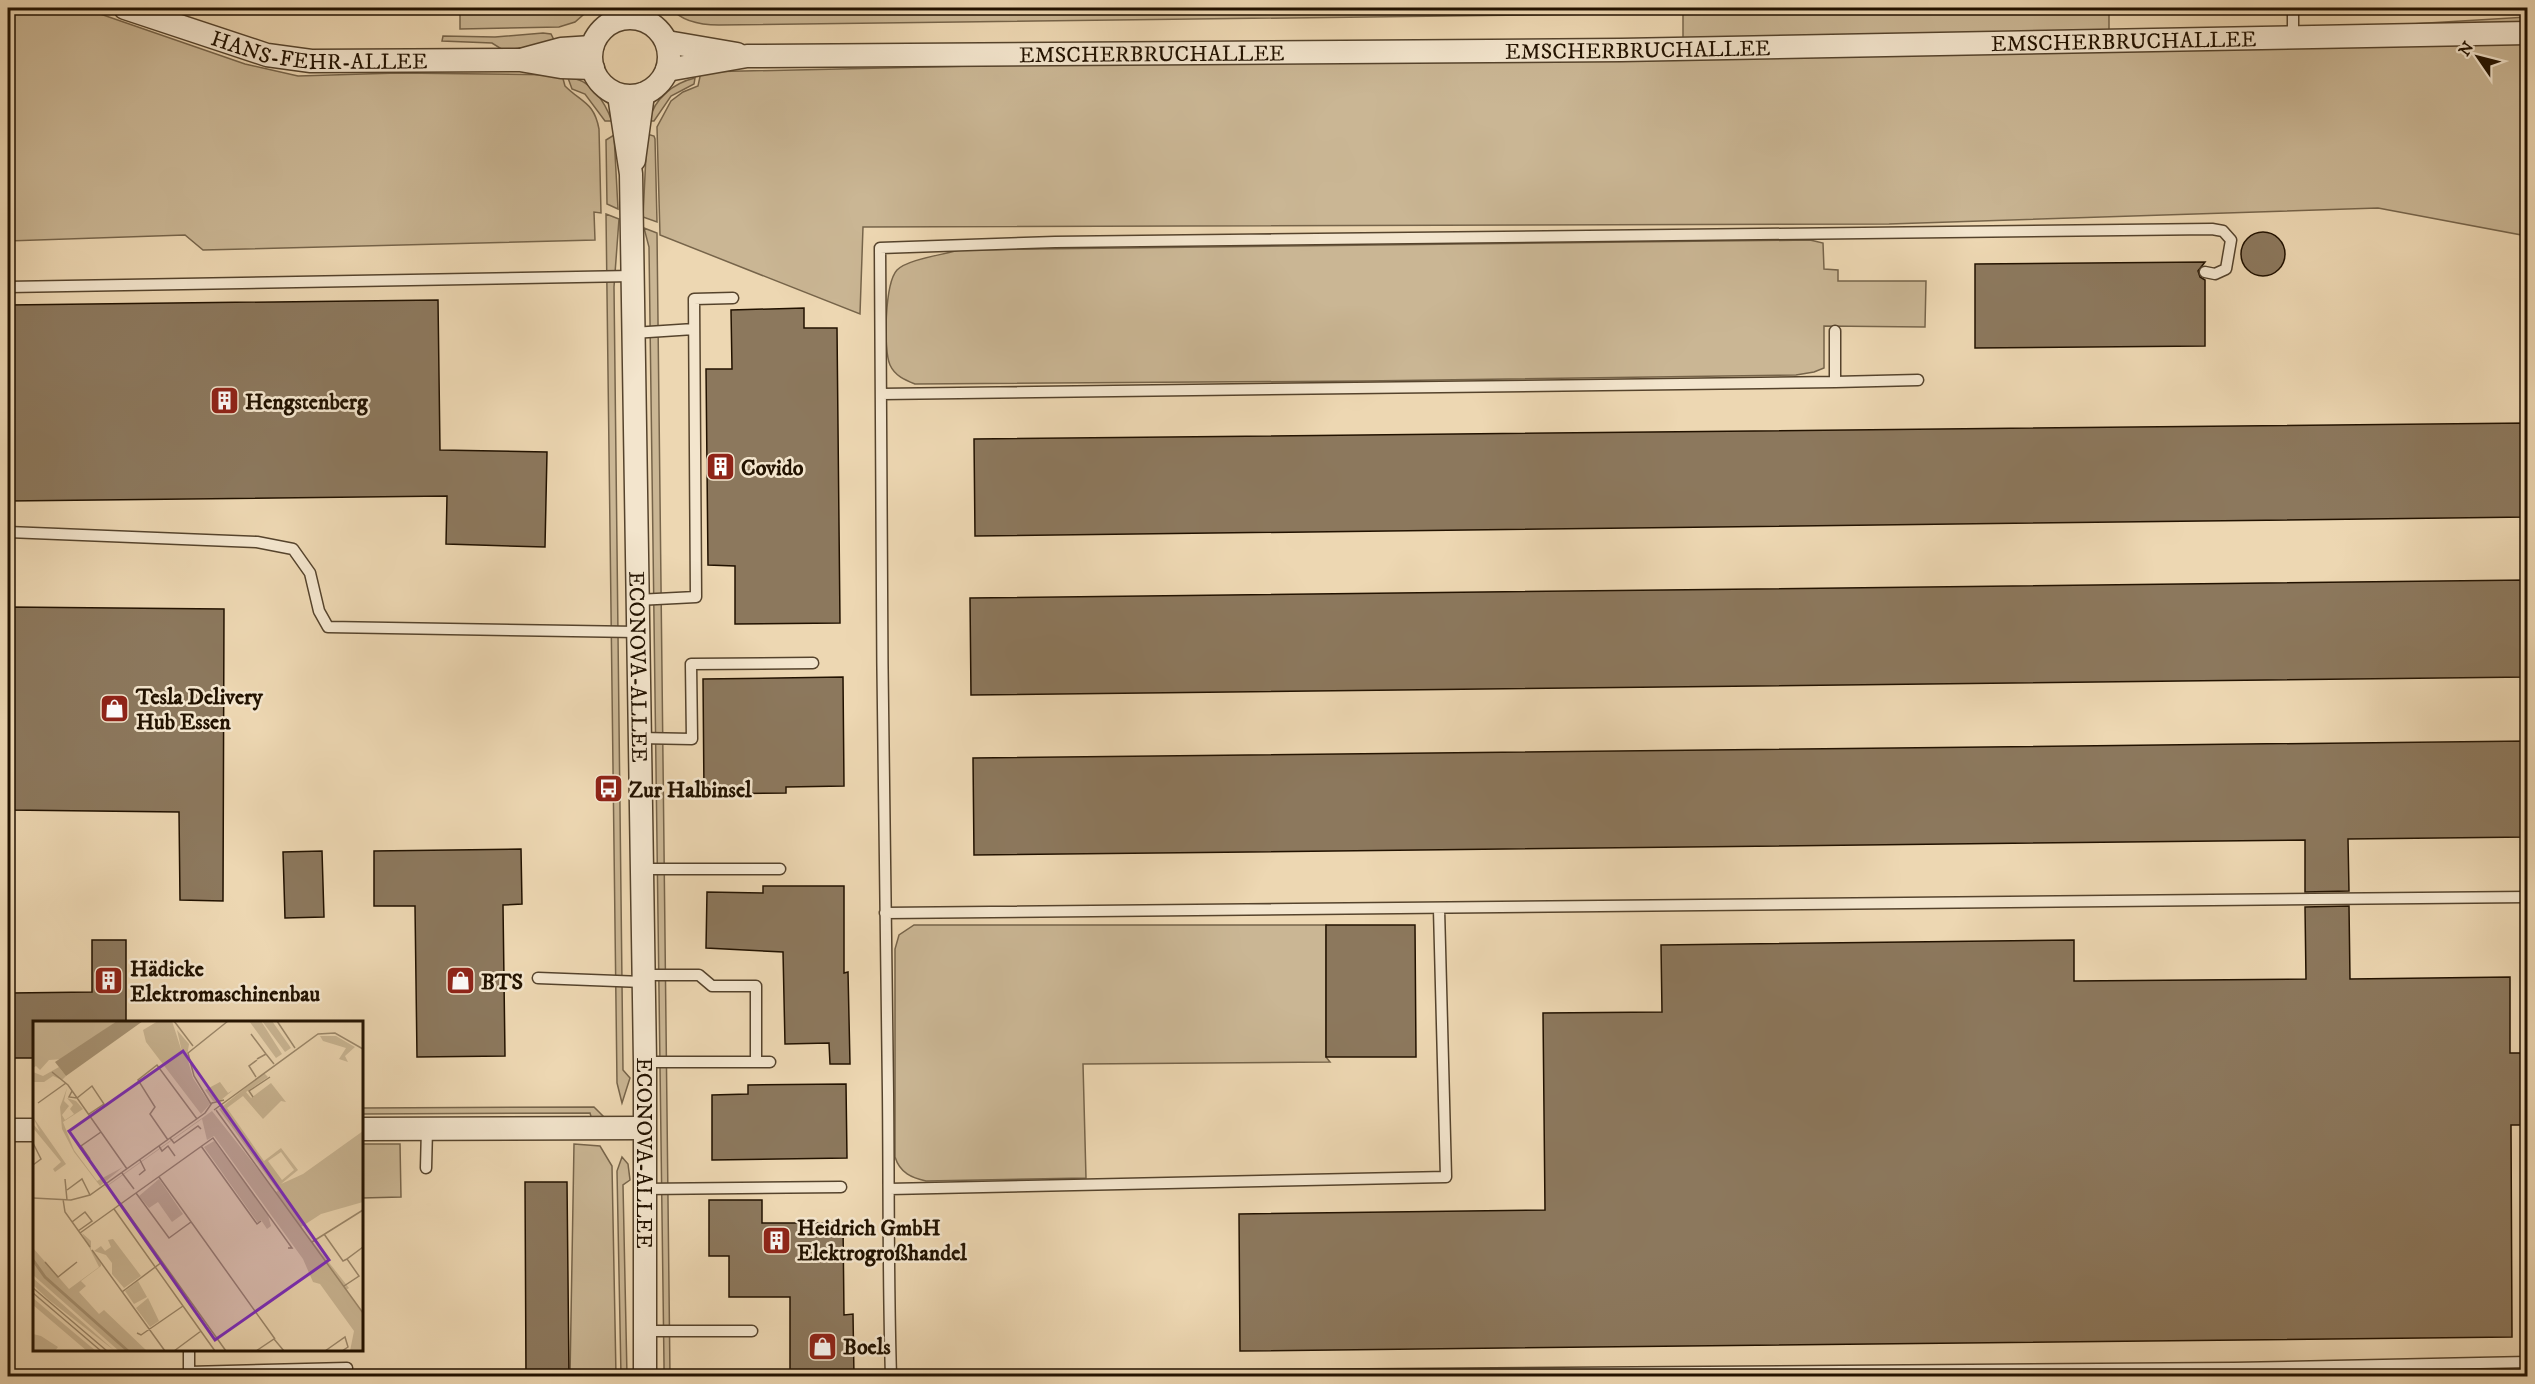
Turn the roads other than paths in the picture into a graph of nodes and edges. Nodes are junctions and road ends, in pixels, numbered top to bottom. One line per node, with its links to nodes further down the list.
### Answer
1 (125, 8): 8 (street, HANS-FEHR-ALLEE)
2 (2293, 8): 5 (lane)
3 (628, 14): 6 (street); 8 (street)
4 (2528, 33): 5 (street, EMSCHERBRUCHALLEE)
5 (2293, 36): 7 (street, EMSCHERBRUCHALLEE)
6 (667, 42): 7 (street, EMSCHERBRUCHALLEE); 9 (street)
7 (747, 56): 9 (street, EMSCHERBRUCHALLEE)
8 (593, 58): 10 (street)
9 (667, 70): 11 (street)
10 (619, 94): 11 (street); 12 (street, ECONOVA-ALLEE)
11 (643, 94): 12 (street, ECONOVA-ALLEE)
12 (631, 174): 14 (street, ECONOVA-ALLEE)
13 (2205, 272): 22 (lane)
14 (632, 276): 15 (lane); 19 (street, ECONOVA-ALLEE)
15 (8, 287)
16 (733, 298): 17 (lane)
17 (694, 329): 19 (lane); 24 (lane)
18 (1835, 331): 21 (lane)
19 (633, 333): 24 (street, ECONOVA-ALLEE)
20 (1918, 380): 21 (lane)
21 (1835, 382): 22 (lane)
22 (881, 394): 32 (lane)
23 (8, 532): 25 (lane)
24 (637, 600): 25 (street, ECONOVA-ALLEE)
25 (637, 632): 27 (street, ECONOVA-ALLEE)
26 (813, 663): 27 (lane)
27 (638, 738): 28 (street, ECONOVA-ALLEE)
28 (641, 869): 29 (lane); 34 (street, ECONOVA-ALLEE)
29 (780, 869)
30 (2528, 897): 31 (lane)
31 (1439, 909): 32 (lane); 46 (lane)
32 (885, 913): 46 (lane)
33 (538, 978): 34 (lane)
34 (643, 978): 35 (street, ECONOVA-ALLEE); 36 (lane)
35 (645, 1062): 36 (lane); 39 (street, ECONOVA-ALLEE)
36 (756, 1062): 37 (lane)
37 (770, 1062)
38 (427, 1128): 39 (street); 40 (street); 43 (lane)
39 (643, 1128): 45 (street, ECONOVA-ALLEE)
40 (363, 1129)
41 (8, 1130): 42 (street)
42 (33, 1130)
43 (426, 1168)
44 (841, 1187): 45 (lane)
45 (643, 1189): 47 (street, ECONOVA-ALLEE)
46 (889, 1189): 54 (lane)
47 (644, 1331): 48 (lane); 55 (street, ECONOVA-ALLEE)
48 (752, 1331)
49 (189, 1351): 52 (lane)
50 (2528, 1362): 51 (lane)
51 (2393, 1365): 53 (lane); 58 (lane)
52 (347, 1368)
53 (1601, 1374): 57 (lane)
54 (891, 1376): 56 (lane)
55 (645, 1377)
56 (906, 1377)
57 (1165, 1377)
58 (2394, 1377)

